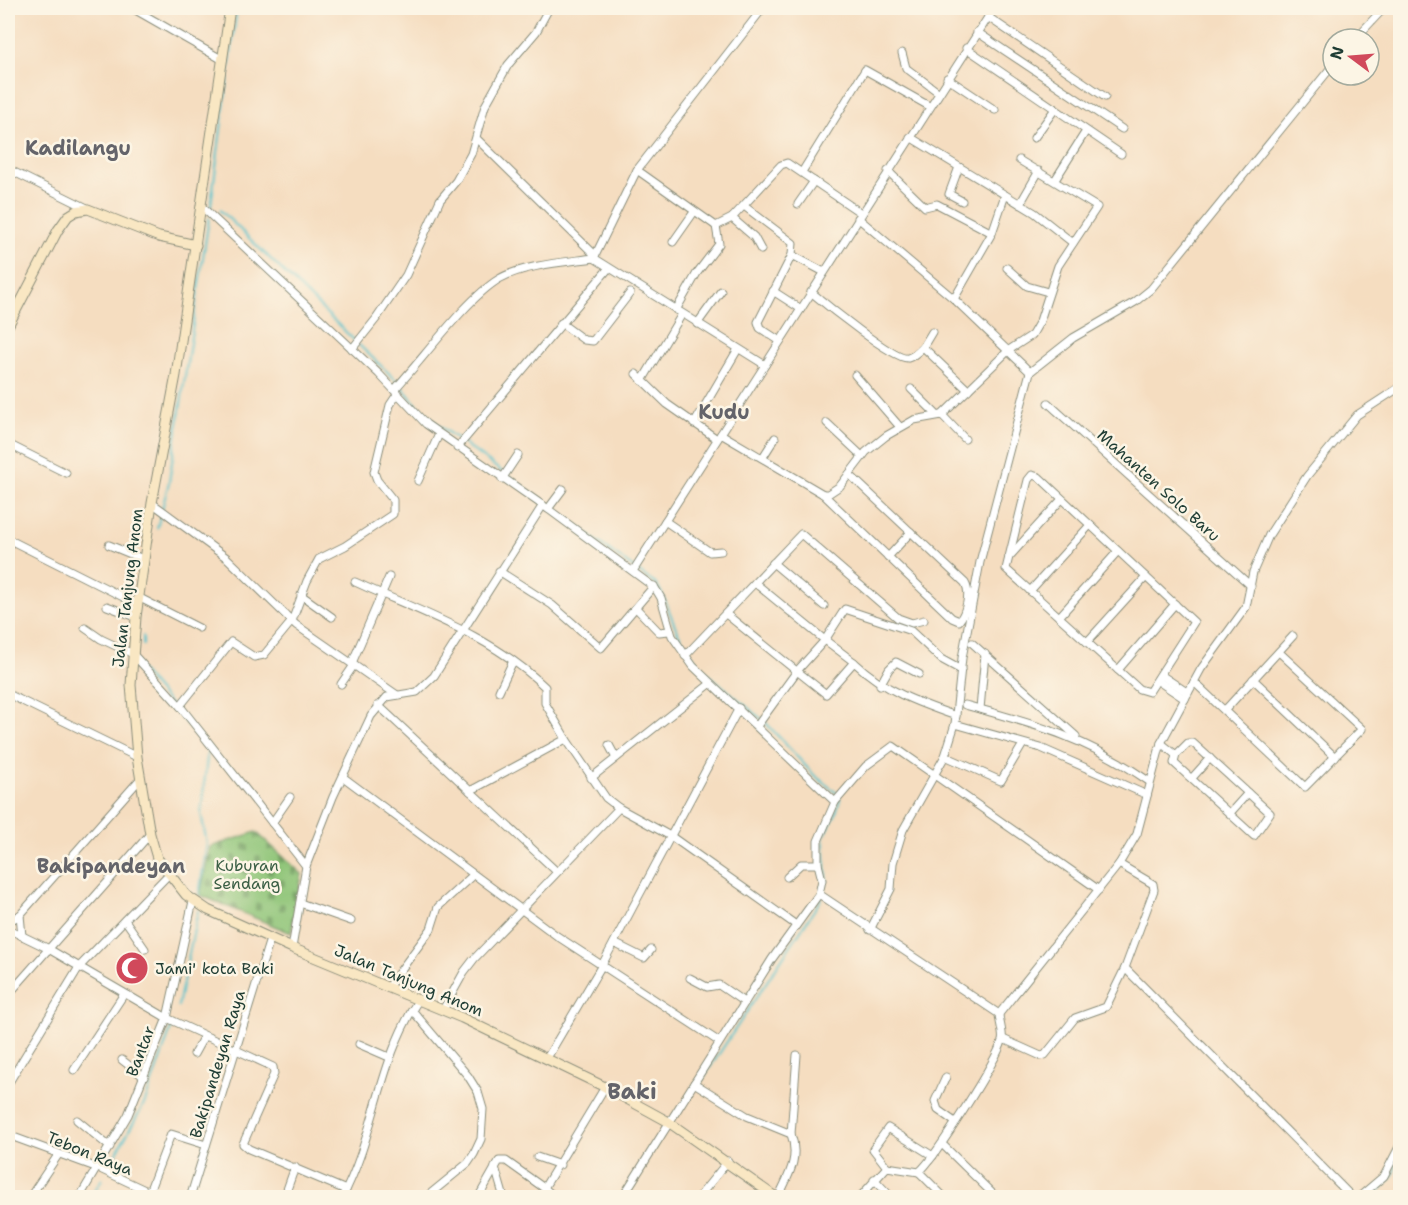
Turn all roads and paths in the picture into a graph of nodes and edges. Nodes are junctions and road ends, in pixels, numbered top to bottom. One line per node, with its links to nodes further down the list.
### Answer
1 (132, 8): 12 (street)
2 (230, 8): 12 (main road, Jalan Tanjung Anom)
3 (549, 8): 23 (street)
4 (763, 8): 29 (street)
5 (994, 8): 7 (street)
6 (1384, 8): 8 (street)
7 (988, 17): 9 (street); 16 (street)
8 (1366, 27)
9 (977, 32): 10 (street); 20 (street)
10 (966, 48): 13 (street); 18 (street)
11 (902, 53): 15 (street)
12 (223, 60): 42 (main road, Jalan Tanjung Anom)
13 (947, 78): 15 (street); 19 (street)
14 (1321, 80): 76 (street)
15 (938, 92): 17 (street)
16 (1105, 97)
17 (929, 106): 22 (street); 32 (street)
18 (1055, 109): 21 (street); 24 (street)
19 (995, 110)
20 (1122, 129)
21 (1086, 131): 25 (street); 33 (street)
22 (910, 137): 27 (street); 30 (street)
23 (477, 138): 54 (street); 71 (street)
24 (1034, 138)
25 (1121, 154)
26 (1019, 160): 31 (street)
27 (959, 167): 35 (street); 36 (street)
28 (8, 169): 43 (street)
29 (637, 170): 44 (street); 54 (street)
30 (888, 171): 41 (street); 45 (street)
31 (1039, 171): 33 (street); 39 (street)
32 (802, 172): 34 (street); 40 (street)
33 (1055, 180): 50 (street)
34 (814, 181): 38 (street); 45 (street)
35 (949, 194): 37 (street); 41 (street)
36 (1005, 195): 39 (street); 48 (street)
37 (962, 201)
38 (798, 204)
39 (1020, 204): 50 (street)
40 (744, 206): 46 (street); 53 (street)
41 (945, 207): 48 (street)
42 (205, 208): 51 (main road, Jalan Tanjung Anom); 71 (street)
43 (92, 210): 51 (main road); 68 (main road)
44 (694, 212): 47 (street); 49 (street)
45 (860, 215): 57 (street); 63 (street)
46 (732, 218): 47 (street); 52 (street)
47 (716, 226): 65 (street)
48 (992, 233): 63 (street)
49 (673, 242)
50 (1073, 243): 61 (street)
51 (196, 245): 106 (main road, Jalan Tanjung Anom)
52 (761, 250)
53 (792, 255): 57 (street); 59 (street)
54 (594, 256): 56 (street); 81 (street)
55 (1007, 268): 61 (street)
56 (608, 269): 65 (street); 66 (street)
57 (824, 272): 60 (street)
58 (721, 291): 67 (street)
59 (773, 291): 64 (street); 70 (street)
60 (811, 292): 64 (street); 72 (street)
61 (1048, 292): 74 (street)
62 (630, 293): 66 (street)
63 (954, 299): 74 (street)
64 (801, 309): 70 (street)
65 (679, 312): 67 (street); 79 (street)
66 (561, 323): 94 (street)
67 (697, 324): 73 (street)
68 (8, 326)
69 (932, 332): 72 (street)
70 (780, 341): 75 (street)
71 (355, 345): 81 (street)
72 (922, 347): 83 (street)
73 (738, 349): 75 (street); 87 (street)
74 (1009, 350): 76 (street); 83 (street)
75 (765, 365): 90 (street)
76 (1030, 372): 156 (street)
77 (636, 374): 79 (street)
78 (855, 375): 88 (street)
79 (642, 381): 87 (street)
80 (1401, 387): 125 (street)
81 (397, 388): 89 (street); 128 (street)
82 (911, 389): 85 (street)
83 (968, 390): 85 (street)
84 (1048, 403): 125 (street, Mahanten Solo Baru)
85 (939, 415): 88 (street); 92 (street)
86 (827, 423): 96 (street)
87 (694, 424): 90 (street)
88 (900, 427): 96 (street)
89 (439, 434): 94 (street); 101 (street)
90 (719, 436): 97 (street); 107 (street)
91 (775, 438): 97 (street)
92 (965, 439)
93 (8, 444): 98 (street)
94 (460, 444): 100 (street)
95 (518, 455): 100 (street)
96 (862, 456): 99 (street)
97 (763, 457): 103 (street)
98 (66, 473)
99 (849, 474): 103 (street); 109 (street)
100 (504, 475): 105 (street)
101 (418, 481)
102 (563, 489): 105 (street)
103 (823, 494): 114 (street)
104 (1062, 499): 108 (street); 115 (street); 115 (street)
105 (548, 506): 118 (street); 119 (street)
106 (158, 507): 116 (main road, Jalan Tanjung Anom); 138 (street)
107 (665, 521): 112 (street); 118 (street)
108 (1090, 525): 113 (street); 126 (street)
109 (911, 532): 114 (street); 114 (street)
110 (8, 539): 129 (street)
111 (109, 545): 116 (street)
112 (721, 551)
113 (1118, 551): 121 (street); 137 (street)
114 (888, 557)
115 (1009, 558): 126 (street)
116 (143, 559): 129 (main road, Jalan Tanjung Anom)
117 (773, 563): 123 (street); 132 (street); 139 (street)
118 (634, 568): 124 (street)
119 (499, 571): 133 (street); 142 (street)
120 (389, 577): 127 (street)
121 (1146, 577): 130 (street); 146 (street)
122 (355, 582): 127 (street)
123 (755, 583): 134 (street); 145 (street)
124 (654, 586): 133 (street); 143 (street)
125 (1251, 586): 161 (street)
126 (1030, 591): 137 (street)
127 (382, 594): 142 (street); 154 (street)
128 (301, 595): 136 (street); 138 (street)
129 (138, 600): 135 (main road, Jalan Tanjung Anom); 141 (street)
130 (1175, 604): 157 (street); 159 (street)
131 (107, 606): 135 (street)
132 (824, 606)
133 (636, 608): 143 (street)
134 (726, 614): 150 (street); 155 (street)
135 (136, 617): 149 (main road, Jalan Tanjung Anom)
136 (332, 617)
137 (1059, 617): 146 (street)
138 (292, 621): 154 (street); 171 (street)
139 (924, 621)
140 (85, 628): 149 (street)
141 (199, 628)
142 (463, 628): 152 (street); 167 (street)
143 (669, 632): 150 (street)
144 (1293, 636): 148 (street)
145 (823, 639): 153 (street); 155 (street); 156 (street)
146 (1087, 642): 157 (street)
147 (972, 643): 151 (street)
148 (1279, 652): 160 (street); 185 (street)
149 (133, 654): 171 (street); 184 (main road, Jalan Tanjung Anom)
150 (688, 654): 163 (street)
151 (984, 654): 173 (street); 178 (street)
152 (512, 663): 165 (street); 177 (street)
153 (854, 663): 155 (street); 164 (street)
154 (353, 664): 162 (street); 167 (street)
155 (795, 670): 176 (street)
156 (961, 670): 175 (street)
157 (1118, 670): 159 (street)
158 (919, 674): 164 (street)
159 (1160, 678): 168 (street)
160 (1253, 679): 174 (street); 185 (street)
161 (1194, 682): 168 (street); 174 (street)
162 (341, 684)
163 (710, 684): 172 (street); 186 (street)
164 (880, 685): 175 (street)
165 (499, 691)
166 (8, 694): 184 (street)
167 (397, 695): 169 (street)
168 (1186, 696): 179 (street)
169 (378, 705): 189 (street); 194 (street)
170 (965, 705): 173 (street)
171 (180, 706): 201 (street)
172 (739, 708): 176 (street); 203 (street)
173 (980, 709): 178 (street)
174 (1225, 710): 185 (street)
175 (955, 720): 180 (street); 183 (street)
176 (760, 722): 198 (street)
177 (566, 739): 191 (street); 194 (street)
178 (1082, 742): 193 (street)
179 (1161, 743): 182 (street); 193 (street)
180 (1023, 744): 183 (street); 196 (street)
181 (609, 745): 186 (street)
182 (1176, 755): 187 (street); 192 (street)
183 (945, 756): 188 (street)
184 (137, 757): 190 (main road, Jalan Tanjung Anom)
185 (1335, 757)
186 (616, 758): 191 (street)
187 (1210, 758): 192 (street); 195 (street)
188 (936, 774): 198 (street); 211 (street); 221 (street)
189 (343, 777): 206 (street); 209 (street)
190 (141, 778): 202 (main road, Jalan Tanjung Anom); 216 (street)
191 (591, 778): 199 (street)
192 (1192, 778): 200 (street)
193 (1150, 782): 196 (street)
194 (470, 790): 207 (street)
195 (1248, 793): 200 (street); 200 (street)
196 (1147, 795): 205 (street)
197 (290, 797): 201 (street)
198 (838, 797): 204 (street)
199 (619, 808): 203 (street); 207 (street)
200 (1230, 813)
201 (272, 823): 206 (street)
202 (150, 834): 208 (main road, Jalan Tanjung Anom); 225 (street)
203 (672, 837): 220 (street); 224 (street)
204 (818, 864): 210 (street); 212 (street)
205 (1119, 864): 211 (street); 231 (street)
206 (306, 866): 214 (street)
207 (556, 871): 215 (street)
208 (168, 875): 213 (main road, Jalan Tanjung Anom); 217 (street)
209 (473, 875): 215 (street); 233 (street)
210 (787, 877)
211 (1099, 890): 240 (street)
212 (821, 895): 220 (street); 221 (street)
213 (193, 901): 223 (main road, Jalan Tanjung Anom); 241 (street, Bantar)
214 (300, 903): 218 (street); 226 (street)
215 (520, 909): 229 (street); 239 (street)
216 (20, 915): 219 (street); 222 (street)
217 (125, 920): 227 (street); 230 (street)
218 (351, 921)
219 (8, 923): 222 (street)
220 (796, 925): 237 (street)
221 (870, 930): 240 (street)
222 (22, 936): 225 (street)
223 (270, 939): 226 (main road, Jalan Tanjung Anom); 246 (street, Bakipandeyan Raya)
224 (614, 943): 228 (street); 229 (street)
225 (47, 948): 230 (street); 234 (street)
226 (292, 948): 233 (main road, Jalan Tanjung Anom)
227 (145, 949)
228 (651, 950)
229 (602, 965): 244 (street); 250 (street)
230 (79, 967): 235 (street); 256 (street)
231 (1125, 968): 243 (street); 298 (street)
232 (690, 978): 237 (street)
233 (389, 986): 236 (main road, Jalan Tanjung Anom)
234 (8, 994)
235 (124, 994): 241 (street); 252 (street)
236 (419, 999): 238 (street); 239 (main road, Jalan Tanjung Anom)
237 (744, 1002): 244 (street)
238 (412, 1010): 249 (street); 287 (street)
239 (443, 1010): 250 (main road, Jalan Tanjung Anom)
240 (999, 1014): 243 (street)
241 (169, 1019): 242 (street); 253 (street, Bantar)
242 (204, 1036): 246 (street); 247 (street)
243 (1003, 1039): 260 (street)
244 (718, 1041): 255 (street)
245 (359, 1044): 249 (street)
246 (234, 1050): 264 (street, Bakipandeyan Raya); 272 (street)
247 (194, 1054)
248 (797, 1055): 261 (street)
249 (389, 1057): 279 (street)
250 (548, 1058): 257 (main road, Jalan Tanjung Anom)
251 (122, 1060): 253 (street)
252 (74, 1070)
253 (144, 1077): 266 (street, Bantar)
254 (946, 1077): 260 (street)
255 (694, 1083): 259 (street); 261 (street)
256 (8, 1084)
257 (605, 1087): 259 (main road, Jalan Tanjung Anom); 271 (street)
258 (77, 1120): 266 (street)
259 (668, 1122): 270 (main road, Jalan Tanjung Anom); 291 (street)
260 (955, 1122): 263 (street)
261 (791, 1134): 293 (street)
262 (8, 1135): 267 (street, Tebon Raya)
263 (942, 1144): 269 (street); 297 (street)
264 (206, 1145): 280 (street); 284 (street, Bakipandeyan Raya)
265 (1401, 1145): 299 (street)
266 (110, 1147): 275 (street, Bantar)
267 (58, 1155): 275 (street, Tebon Raya); 281 (street)
268 (537, 1156): 271 (street)
269 (933, 1156): 274 (street); 276 (street)
270 (728, 1161): 292 (street); 293 (main road, Jalan Tanjung Anom)
271 (560, 1165): 278 (street)
272 (295, 1167): 279 (street); 285 (street)
273 (495, 1167): 278 (street); 288 (street); 289 (street)
274 (887, 1167): 276 (street); 277 (street)
275 (101, 1170): 280 (street, Tebon Raya); 282 (street, Bantar)
276 (919, 1172): 296 (street)
277 (874, 1179): 294 (street); 295 (street)
278 (544, 1188): 290 (street)
279 (346, 1190): 286 (street)
280 (149, 1192): 283 (street, Tebon Raya)
281 (32, 1194)
282 (79, 1197)
283 (162, 1197)
284 (190, 1197)
285 (284, 1197)
286 (342, 1197)
287 (424, 1197)
288 (478, 1197)
289 (504, 1197)
290 (556, 1197)
291 (622, 1197)
292 (698, 1197)
293 (778, 1197)
294 (858, 1197)
295 (892, 1197)
296 (945, 1197)
297 (997, 1197)
298 (1353, 1197)
299 (1358, 1197)

